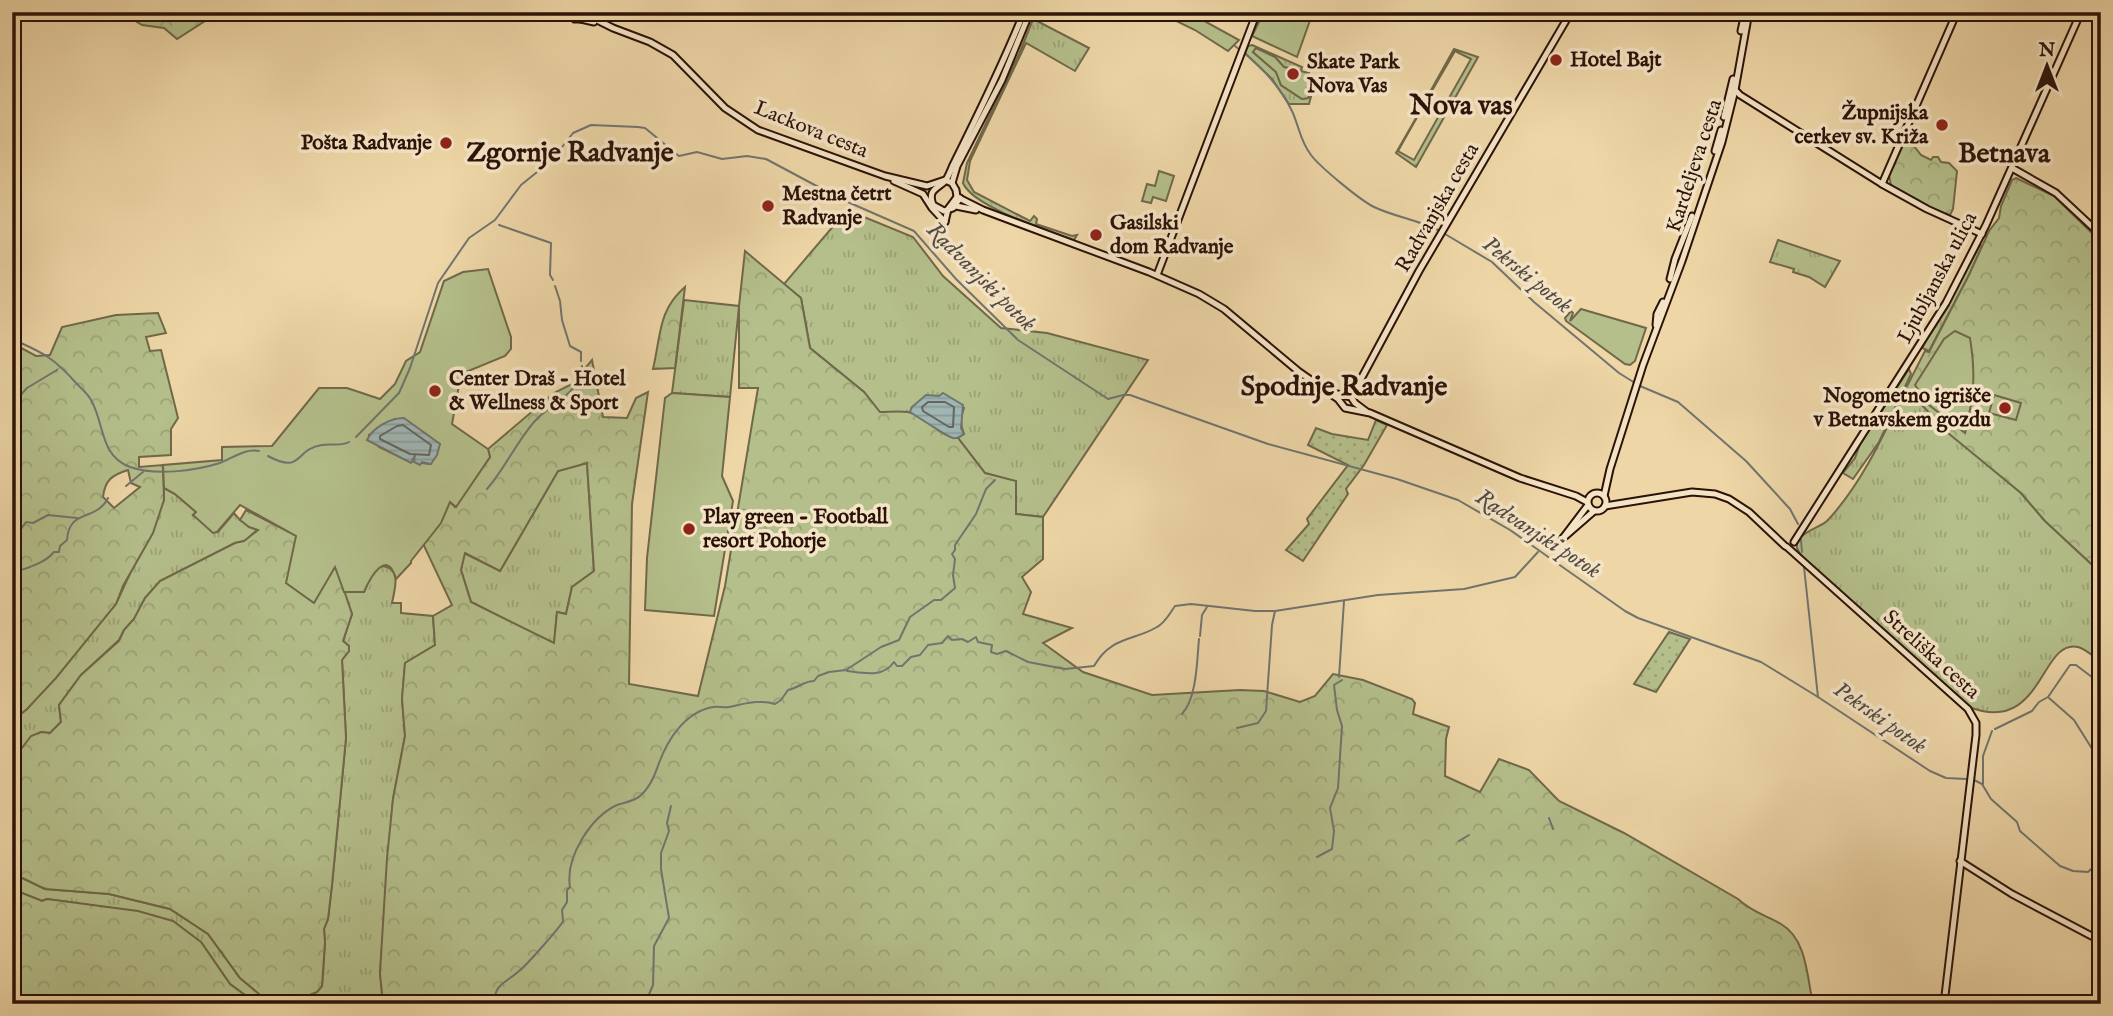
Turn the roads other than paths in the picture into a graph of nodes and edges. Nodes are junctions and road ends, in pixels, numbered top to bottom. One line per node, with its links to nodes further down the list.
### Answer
1 (1024, 12): 10 (street)
2 (1030, 12): 10 (street)
3 (1257, 12): 22 (street)
4 (1571, 12): 24 (street, Radvanjska cesta)
5 (1747, 12): 9 (street, Kardeljeva cesta)
6 (1957, 12): 15 (street)
7 (2081, 12): 11 (street, Ljubljanska ulica)
8 (578, 14): 12 (street, Lackova cesta)
9 (1733, 89): 15 (street); 25 (street, Kardeljeva cesta)
10 (959, 158): 14 (street); 14 (street)
11 (2012, 167): 20 (street, Ljubljanska ulica); 21 (street)
12 (885, 176): 13 (street, Lackova cesta); 16 (street)
13 (895, 178): 16 (street); 16 (street)
14 (946, 181): 16 (street); 17 (street)
15 (1882, 184): 20 (street)
16 (931, 194): 18 (street)
17 (954, 204): 18 (street); 18 (street); 19 (street); 19 (street)
18 (937, 209)
19 (983, 210): 22 (street)
20 (1982, 234): 33 (street, Ljubljanska ulica)
21 (2101, 235)
22 (1157, 275): 23 (street)
23 (1329, 392): 24 (street); 24 (street)
24 (1351, 401): 26 (street)
25 (1610, 469): 27 (street); 28 (street)
26 (1559, 490): 27 (street); 30 (street)
27 (1593, 494): 28 (street); 30 (street)
28 (1605, 497): 29 (street); 31 (street)
29 (1636, 502): 31 (street); 33 (street)
30 (1588, 503): 32 (street); 32 (street)
31 (1605, 506): 32 (street)
32 (1594, 511)
33 (1789, 543): 34 (street, Streliška cesta)
34 (1960, 861): 35 (street); 36 (street, Streliška cesta)
35 (2101, 941)
36 (1944, 1004)

